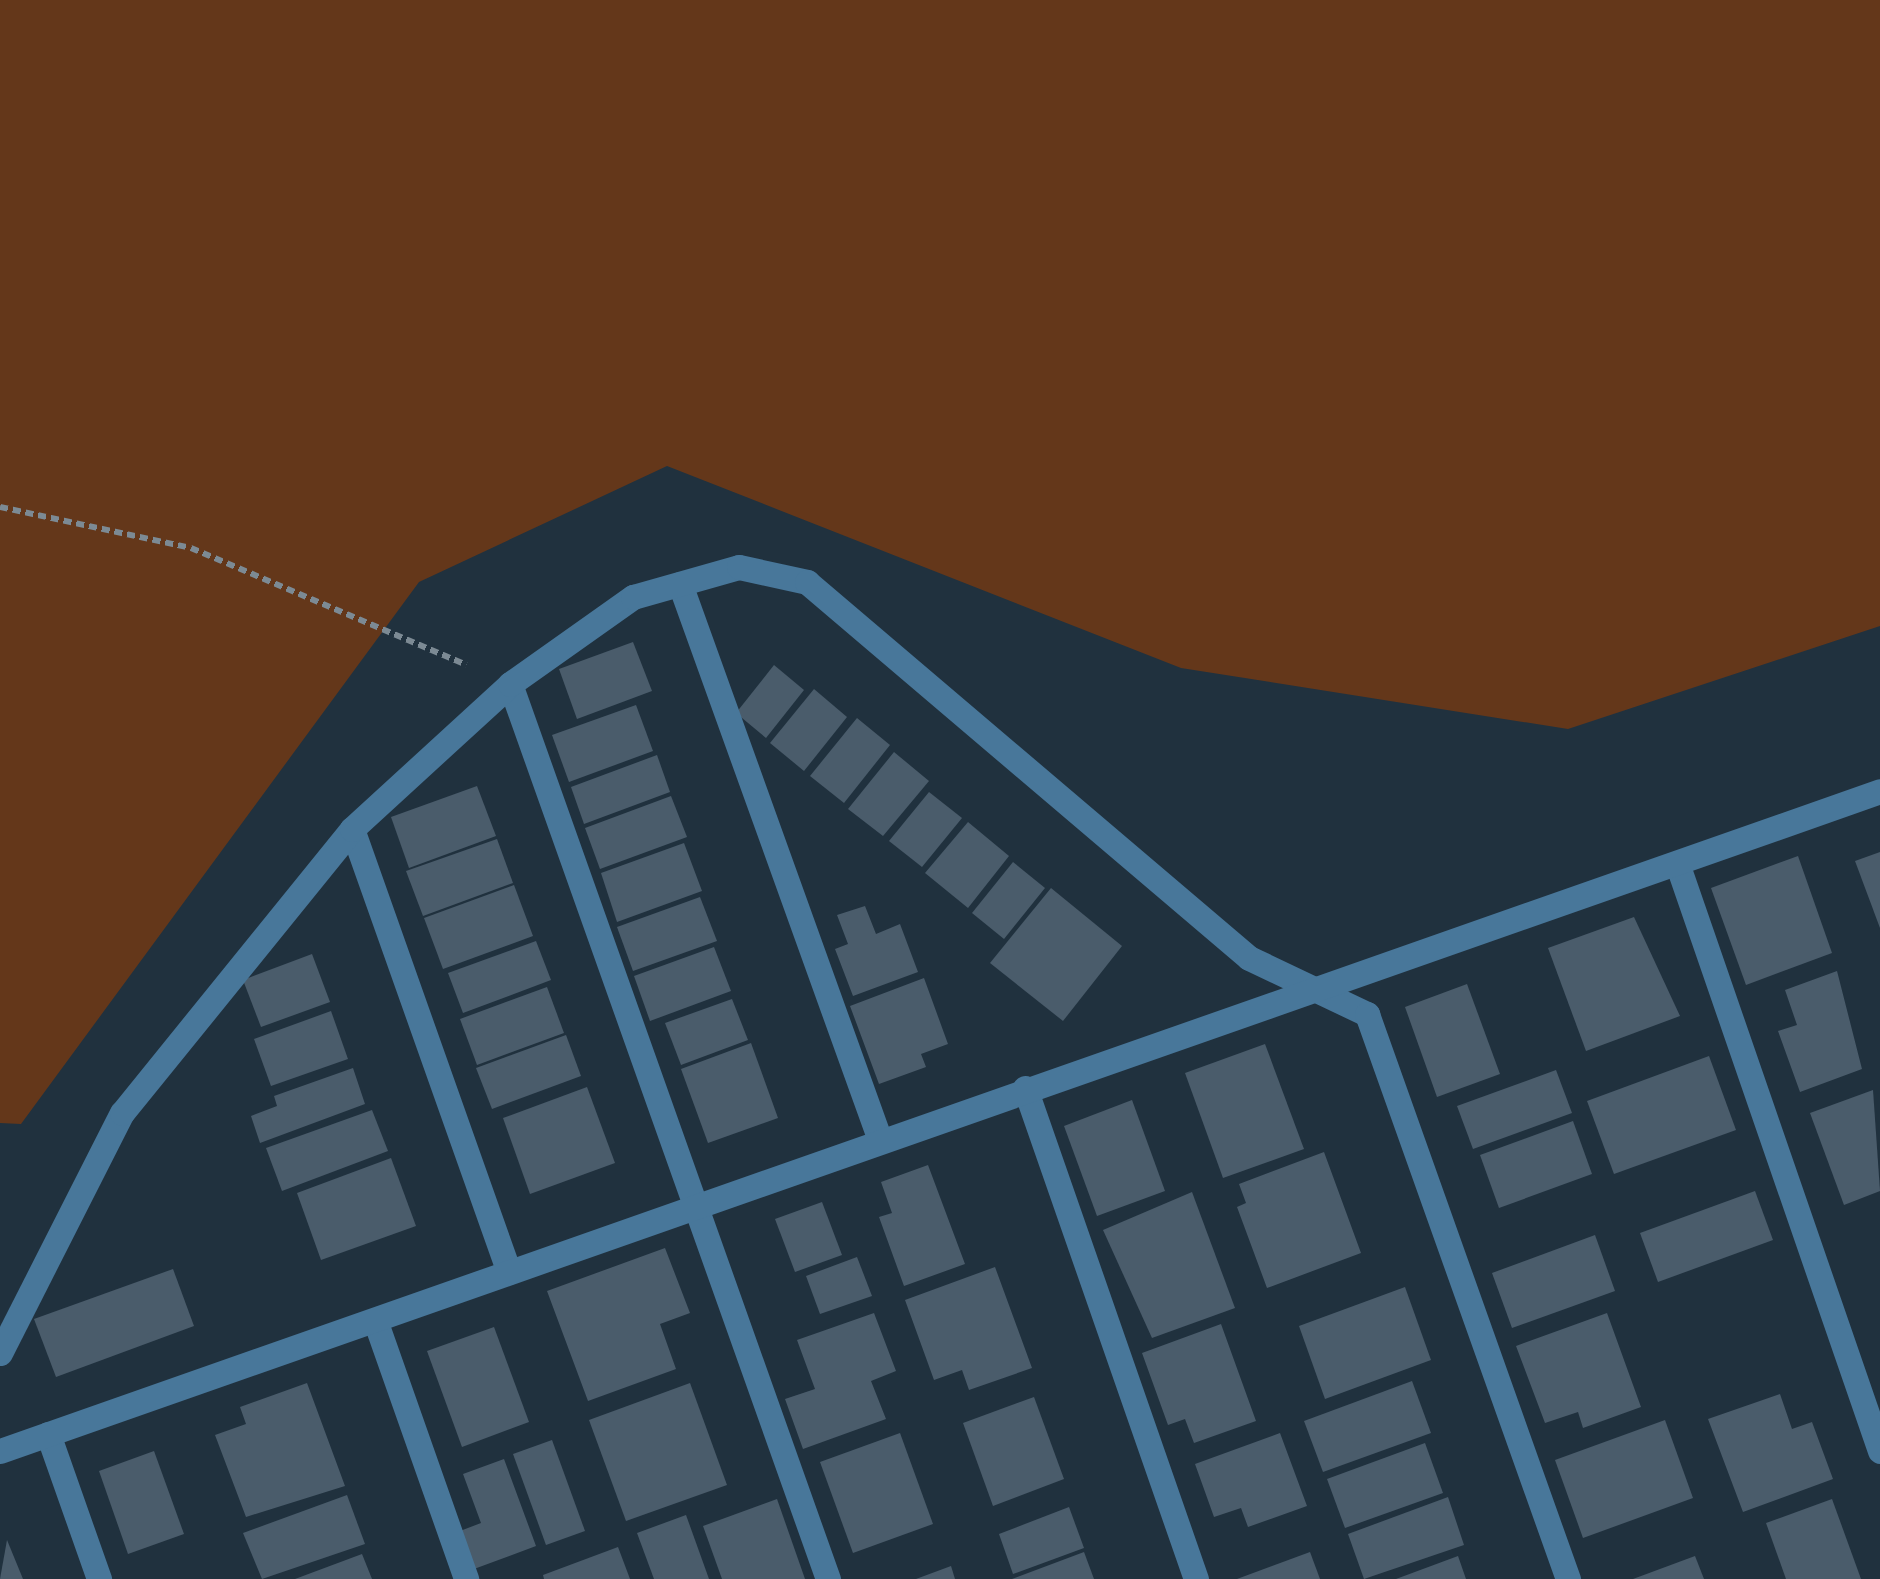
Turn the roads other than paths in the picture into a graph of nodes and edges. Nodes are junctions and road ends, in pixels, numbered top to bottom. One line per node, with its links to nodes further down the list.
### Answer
1 (680, 584): 2 (street); 6 (street); 8 (street)
2 (510, 684): 4 (street); 9 (street)
3 (1880, 791): 5 (street)
4 (352, 830): 10 (street); 12 (street)
5 (1677, 863): 6 (street); 15 (street)
6 (1314, 986): 7 (street); 20 (street)
7 (1025, 1088): 8 (street); 19 (street)
8 (880, 1140): 9 (street)
9 (696, 1206): 10 (street); 18 (street)
10 (509, 1272): 11 (street)
11 (375, 1320): 13 (street); 17 (street)
12 (0, 1353)
13 (48, 1434): 14 (street); 16 (street)
14 (0, 1451)
15 (1880, 1451)
16 (100, 1579)
17 (466, 1579)
18 (828, 1579)
19 (1196, 1579)
20 (1568, 1579)

